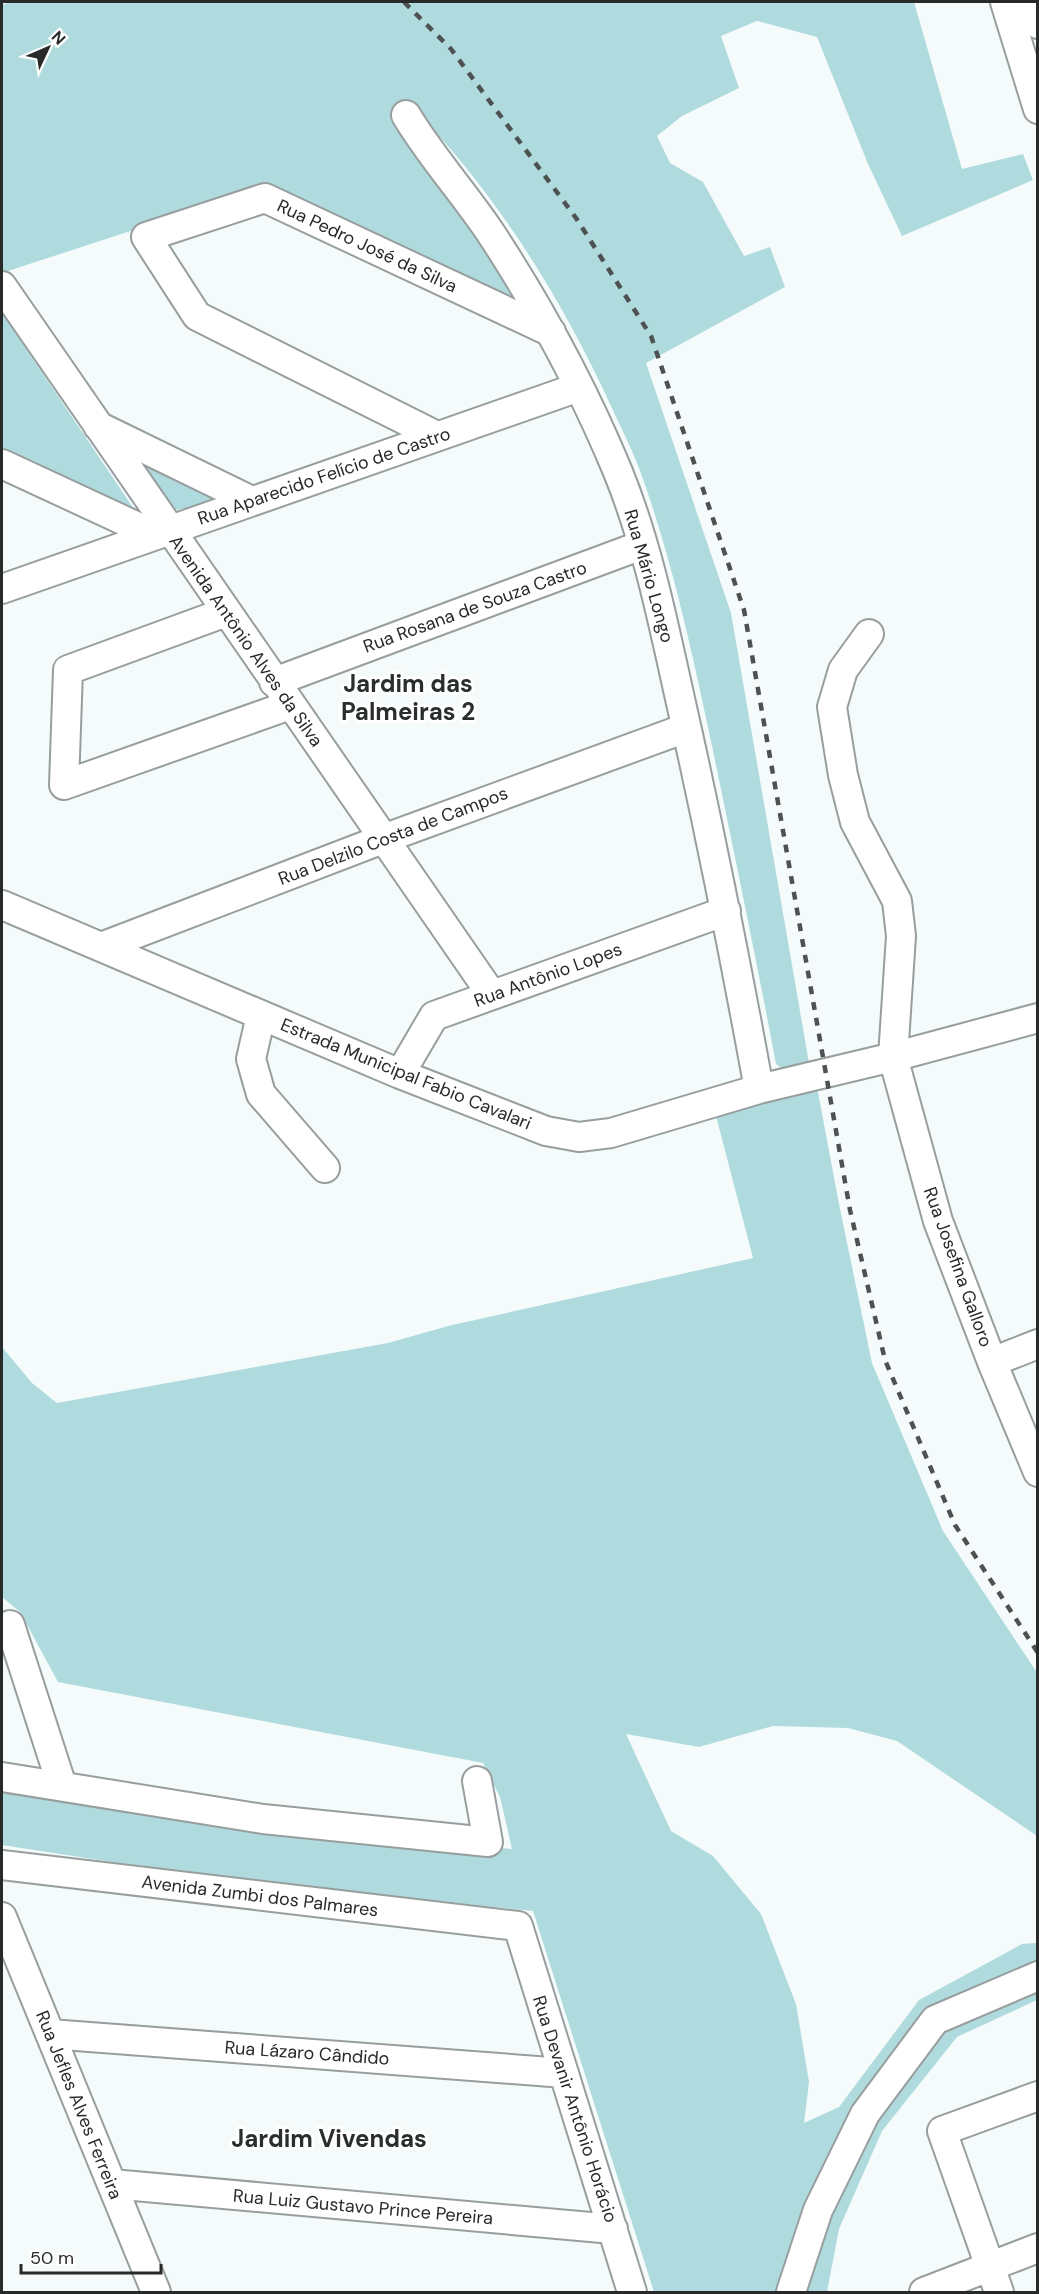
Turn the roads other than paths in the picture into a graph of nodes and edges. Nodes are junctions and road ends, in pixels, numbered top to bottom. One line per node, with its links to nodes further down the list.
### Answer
1 (1005, 2): 4 (street)
2 (1030, 2): 3 (street)
3 (1038, 24)
4 (1038, 109)
5 (406, 115): 7 (street, Rua Mário Longo)
6 (2, 286): 9 (street, Avenida Antônio Alves da Silva)
7 (551, 332): 8 (street, Rua Mário Longo); 10 (street, Rua Pedro José da Silva)
8 (579, 387): 10 (street, Rua Aparecido Felício de Castro); 14 (street, Rua Mário Longo)
9 (97, 425): 12 (street); 13 (street, Avenida Antônio Alves da Silva)
10 (437, 436): 12 (street, Rua Aparecido Felício de Castro)
11 (2, 464): 13 (street)
12 (252, 501): 13 (street, Rua Aparecido Felício de Castro)
13 (162, 533): 15 (street, Rua Aparecido Felício de Castro); 16 (street, Avenida Antônio Alves da Silva)
14 (642, 545): 18 (street, Rua Rosana de Souza Castro); 20 (street, Rua Mário Longo)
15 (2, 589)
16 (226, 612): 18 (street, Avenida Antônio Alves da Silva); 19 (street)
17 (869, 633): 28 (street, Rua Josefina Galloro)
18 (274, 682): 19 (street, Avenida Antônio Alves da Silva)
19 (290, 705): 21 (street, Avenida Antônio Alves da Silva)
20 (686, 728): 21 (street, Rua Delzilo Costa de Campos); 23 (street, Rua Mário Longo)
21 (383, 839): 24 (street, Rua Delzilo Costa de Campos); 25 (street, Avenida Antônio Alves da Silva)
22 (2, 905): 24 (street, Estrada Municipal Fabio Cavalari)
23 (726, 911): 25 (street, Rua Antônio Lopes); 30 (street, Rua Mário Longo)
24 (101, 947): 26 (street, Estrada Municipal Fabio Cavalari)
25 (492, 995): 29 (street, Rua Antônio Lopes)
26 (261, 1015): 29 (street, Estrada Municipal Fabio Cavalari); 31 (street)
27 (1038, 1018): 28 (street, Estrada Municipal Fabio Cavalari)
28 (893, 1057): 30 (street, Estrada Municipal Fabio Cavalari); 33 (street, Rua Josefina Galloro)
29 (400, 1074): 30 (street, Estrada Municipal Fabio Cavalari)
30 (759, 1089)
31 (325, 1168)
32 (1038, 1344): 33 (street)
33 (992, 1362): 34 (street, Rua Josefina Galloro)
34 (1038, 1472)
35 (10, 1625): 38 (street)
36 (2, 1777): 38 (street)
37 (477, 1780): 38 (street)
38 (62, 1786)
39 (2, 1865): 41 (street, Avenida Zumbi dos Palmares)
40 (2, 1917): 43 (street, Rua Jefles Alves Ferreira)
41 (518, 1926): 44 (street, Rua Devanir Antônio Horácio)
42 (1038, 1976): 52 (street)
43 (50, 2034): 44 (street, Rua Lázaro Cândido); 46 (street, Rua Jefles Alves Ferreira)
44 (564, 2073): 47 (street, Rua Devanir Antônio Horácio)
45 (1038, 2096): 49 (street)
46 (112, 2184): 47 (street, Rua Luiz Gustavo Prince Pereira); 50 (street, Rua Jefles Alves Ferreira)
47 (614, 2229): 51 (street, Rua Devanir Antônio Horácio)
48 (1038, 2248): 49 (street)
49 (994, 2280): 53 (street)
50 (156, 2292)
51 (632, 2292)
52 (791, 2292)
53 (924, 2292)

